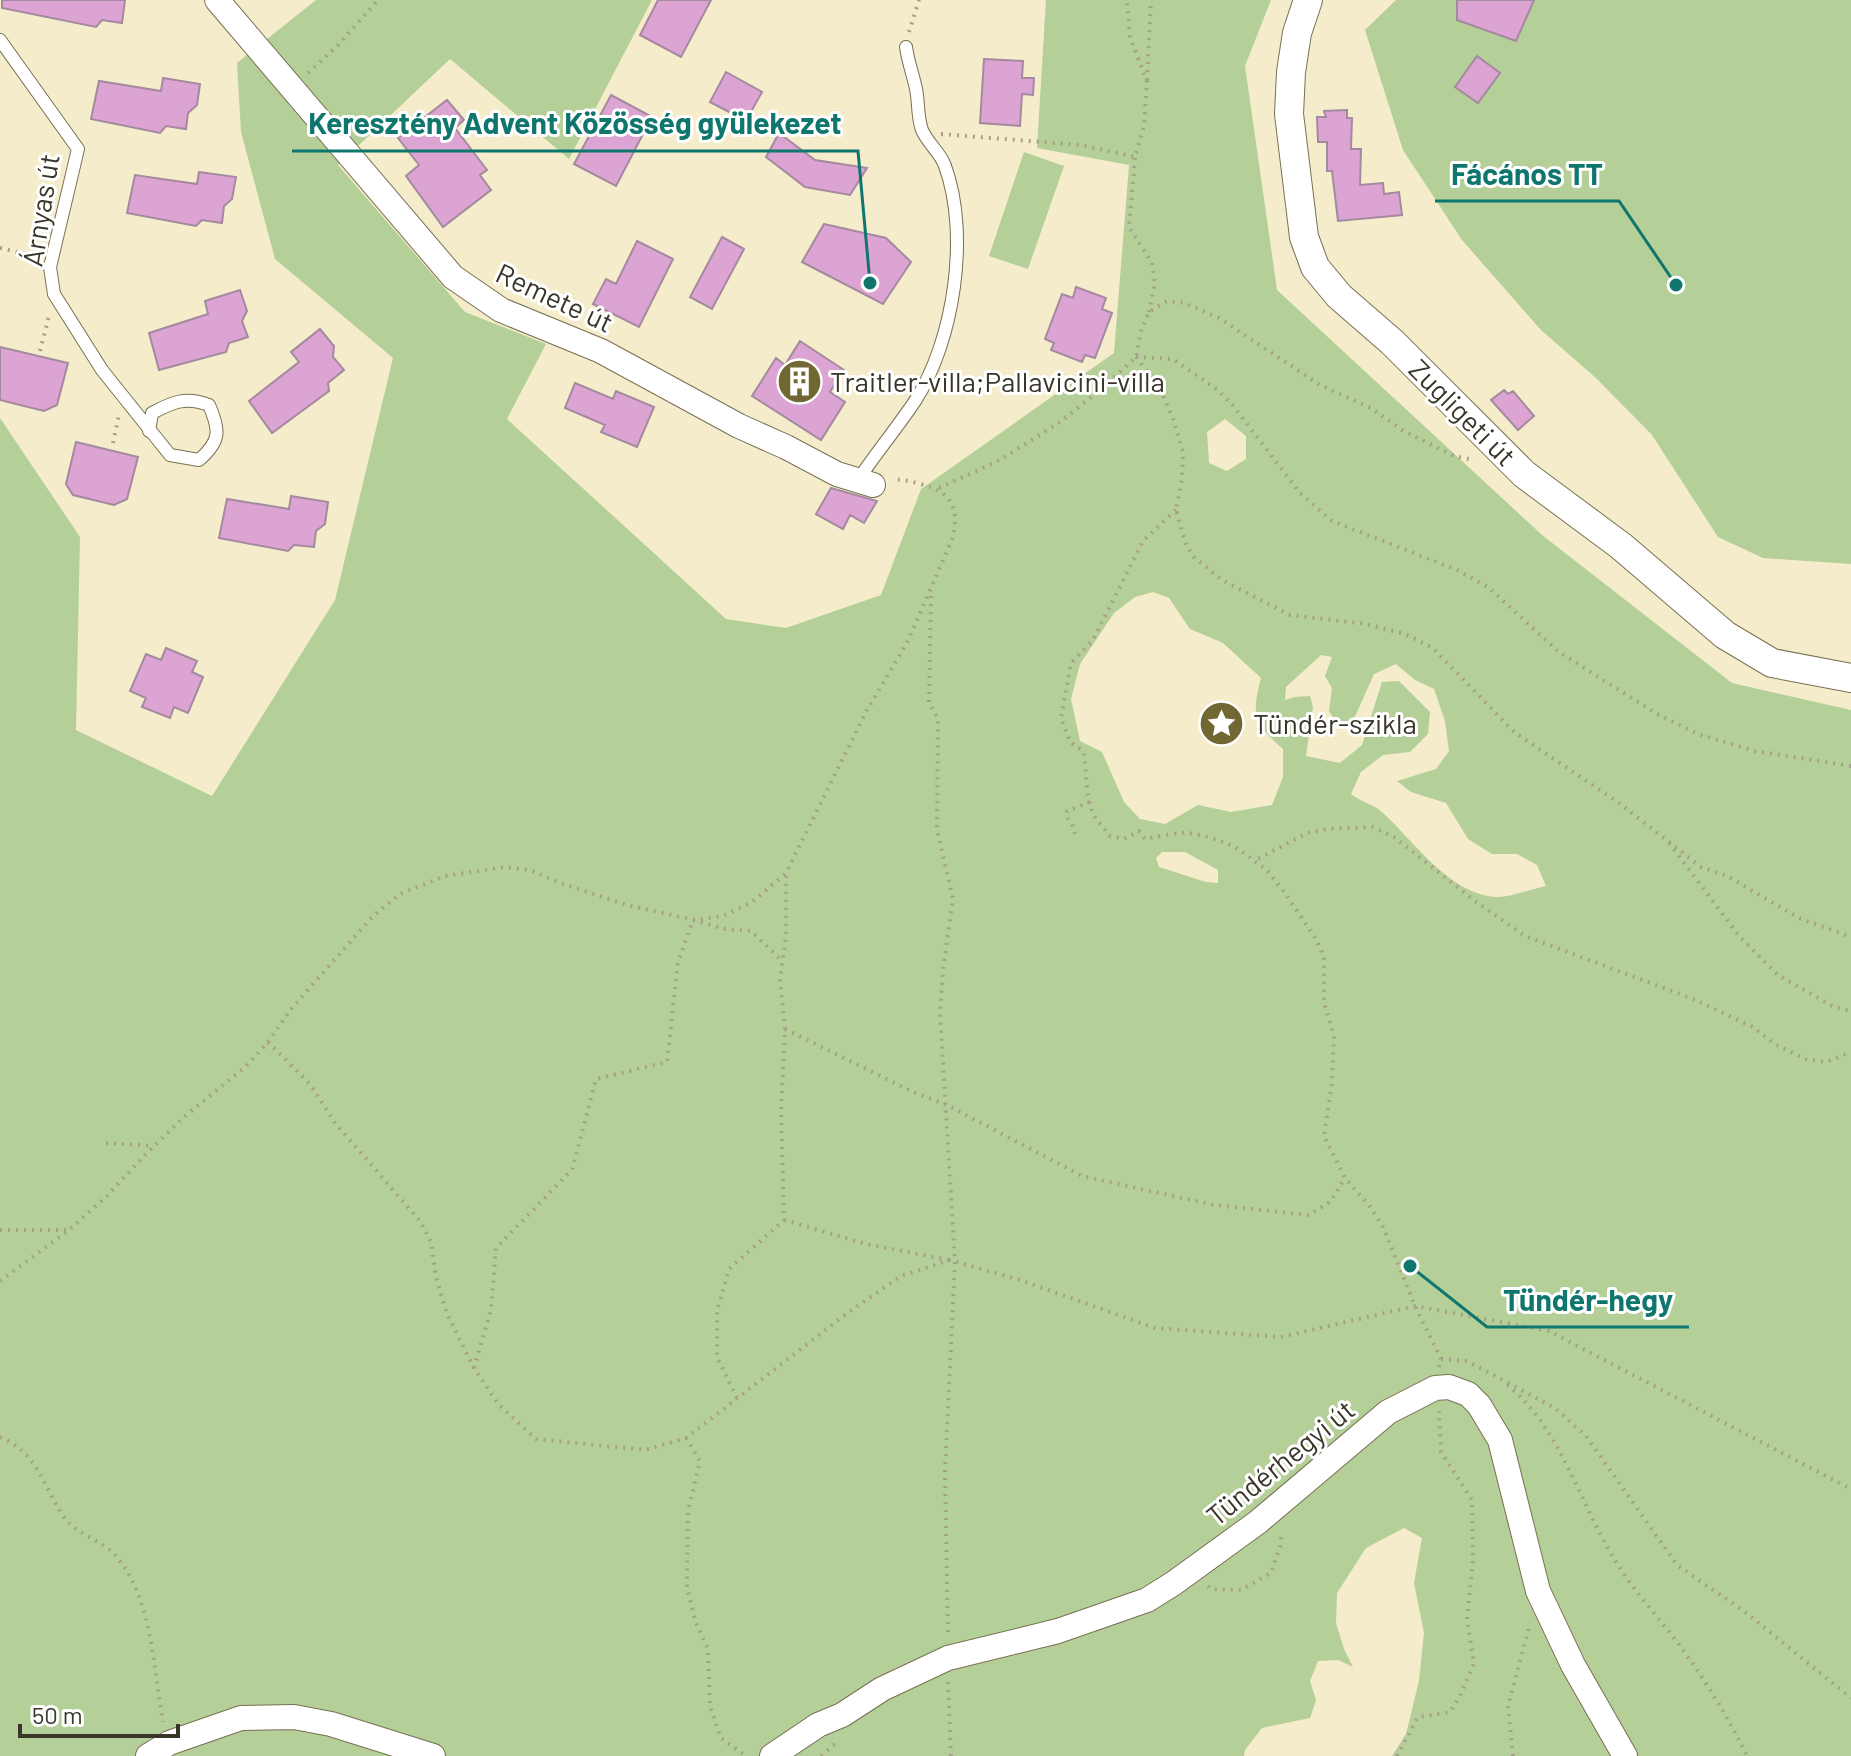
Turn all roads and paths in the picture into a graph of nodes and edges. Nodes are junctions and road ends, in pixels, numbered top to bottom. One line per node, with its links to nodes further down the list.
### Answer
1 (217, 0): 10 (street, Remete út)
2 (378, 0): 10 (path)
3 (919, 0): 8 (path)
4 (1127, 0): 9 (path)
5 (1151, 0): 9 (path)
6 (1308, 0): 27 (street, Zugligeti út)
7 (0, 40): 14 (lane, Árnyas út)
8 (906, 47): 11 (lane)
9 (1147, 82): 12 (path)
10 (291, 88): 23 (street, Remete út)
11 (923, 132): 12 (path); 23 (lane)
12 (1135, 157): 16 (path)
13 (0, 248): 14 (path)
14 (52, 260): 15 (lane, Árnyas út)
15 (54, 294): 17 (path); 19 (lane, Árnyas út)
16 (1149, 312): 18 (path); 22 (path)
17 (40, 351)
18 (1136, 357): 24 (path); 25 (path); 28 (path)
19 (123, 397): 20 (lane, Árnyas út); 21 (path)
20 (149, 431): 20 (lane, Árnyas út)
21 (113, 443)
22 (1476, 454)
23 (865, 482): 24 (path)
24 (938, 489): 26 (path)
25 (1176, 510): 29 (path); 31 (path)
26 (931, 592): 33 (path); 41 (path)
27 (1851, 678)
28 (1851, 766)
29 (1090, 802): 30 (path); 32 (path)
30 (1075, 834)
31 (1667, 840): 35 (path); 37 (path)
32 (1254, 861): 40 (path); 44 (path)
33 (786, 873): 34 (path); 36 (path)
34 (693, 920): 36 (path); 39 (path); 52 (path)
35 (1851, 937)
36 (781, 960): 38 (path)
37 (1851, 1011)
38 (785, 1029): 41 (path); 45 (path)
39 (268, 1042): 43 (path); 52 (path)
40 (1851, 1052)
41 (947, 1105): 44 (path); 48 (path)
42 (106, 1143): 43 (path)
43 (154, 1146): 47 (path)
44 (1345, 1178): 50 (path)
45 (784, 1220): 48 (path); 55 (path)
46 (0, 1230): 47 (path)
47 (69, 1230): 49 (path)
48 (952, 1261): 50 (path); 55 (path); 63 (path)
49 (0, 1281)
50 (1415, 1306): 51 (path); 59 (path)
51 (1441, 1359): 53 (path); 54 (path)
52 (474, 1368): 58 (path)
53 (1498, 1379): 64 (path); 74 (path)
54 (1435, 1388): 60 (street, Tündérhegyi út); 62 (street)
55 (737, 1399): 58 (path)
56 (1439, 1420): 71 (path)
57 (0, 1437): 65 (path)
58 (686, 1438): 68 (path)
59 (1851, 1489)
60 (1272, 1510): 61 (street, Tündérhegyi út); 61 (path)
61 (1192, 1571): 63 (street, Tündérhegyi út)
62 (1538, 1591): 72 (path); 73 (street)
63 (948, 1658): 69 (street, Tündérhegyi út); 70 (path)
64 (1851, 1698)
65 (169, 1743): 66 (street); 67 (street)
66 (148, 1756)
67 (433, 1756)
68 (746, 1756)
69 (772, 1756)
70 (951, 1756)
71 (1397, 1756)
72 (1513, 1756)
73 (1625, 1756)
74 (1747, 1756)

